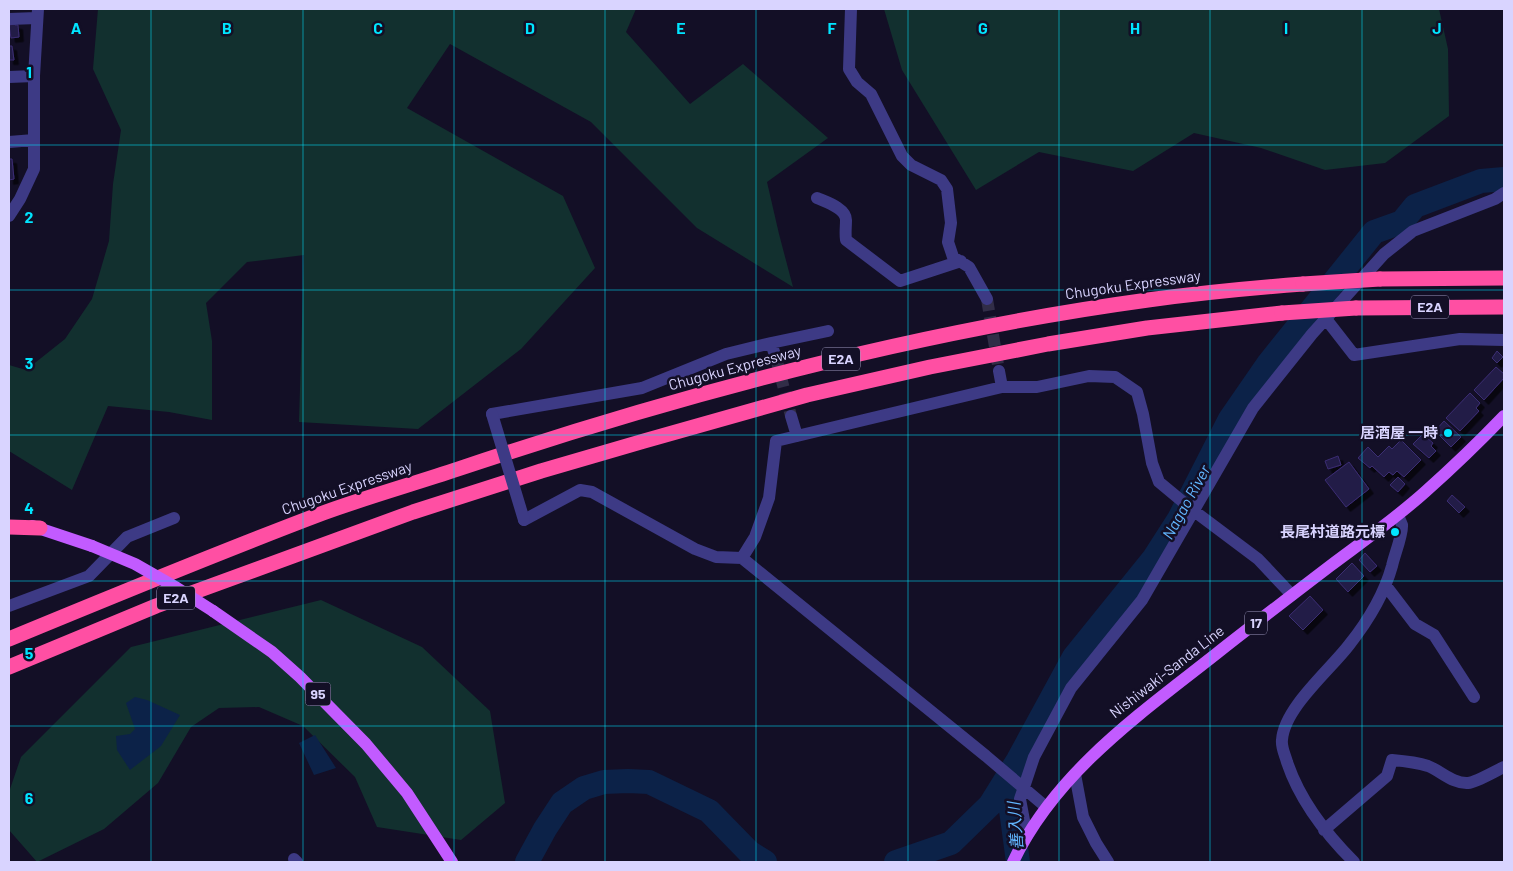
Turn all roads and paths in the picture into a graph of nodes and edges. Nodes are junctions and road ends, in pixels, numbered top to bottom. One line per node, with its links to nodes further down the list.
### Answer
1 (851, 9): 11 (street)
2 (37, 13): 3 (street); 4 (street)
3 (9, 19)
4 (34, 76): 5 (street); 6 (street)
5 (9, 77)
6 (34, 140): 7 (street); 10 (street)
7 (9, 142)
8 (1504, 193): 15 (street)
9 (817, 198): 11 (street)
10 (9, 216)
11 (961, 262): 13 (street)
12 (1504, 278): 35 (highway, Chugoku Expressway / E2A, bridge)
13 (987, 299)
14 (1504, 306): 36 (highway, E2A, bridge)
15 (1326, 319): 17 (street); 25 (street)
16 (828, 331): 18 (street)
17 (1504, 340)
18 (771, 343): 19 (street); 31 (street, bridge)
19 (776, 358)
20 (998, 371): 21 (street)
21 (1002, 388): 24 (street); 25 (street)
22 (791, 416): 24 (street)
23 (1504, 416): 26 (main road, Nishiwaki-Sanda Line / 17)
24 (797, 436): 31 (street)
25 (1194, 511): 33 (street); 40 (street)
26 (1398, 515): 32 (street); 33 (main road, Nishiwaki-Sanda Line / 17)
27 (174, 518): 34 (street)
28 (9, 520): 30 (main road, 95)
29 (9, 527): 30 (highway)
30 (40, 528): 44 (main road, 95, bridge)
31 (742, 558): 40 (street)
32 (1386, 586): 37 (street); 42 (street)
33 (1292, 595): 39 (main road, Nishiwaki-Sanda Line / 17)
34 (9, 606)
35 (9, 639)
36 (9, 668)
37 (1474, 697)
38 (1504, 767): 42 (street)
39 (1075, 774): 41 (main road, Nishiwaki-Sanda Line / 17); 46 (street)
40 (1024, 786): 41 (street); 43 (street)
41 (1046, 807): 43 (main road, Nishiwaki-Sanda Line / 17)
42 (1324, 830): 47 (street)
43 (1024, 839): 45 (main road, Nishiwaki-Sanda Line / 17)
44 (452, 862)
45 (1013, 862)
46 (1108, 862)
47 (1354, 862)

